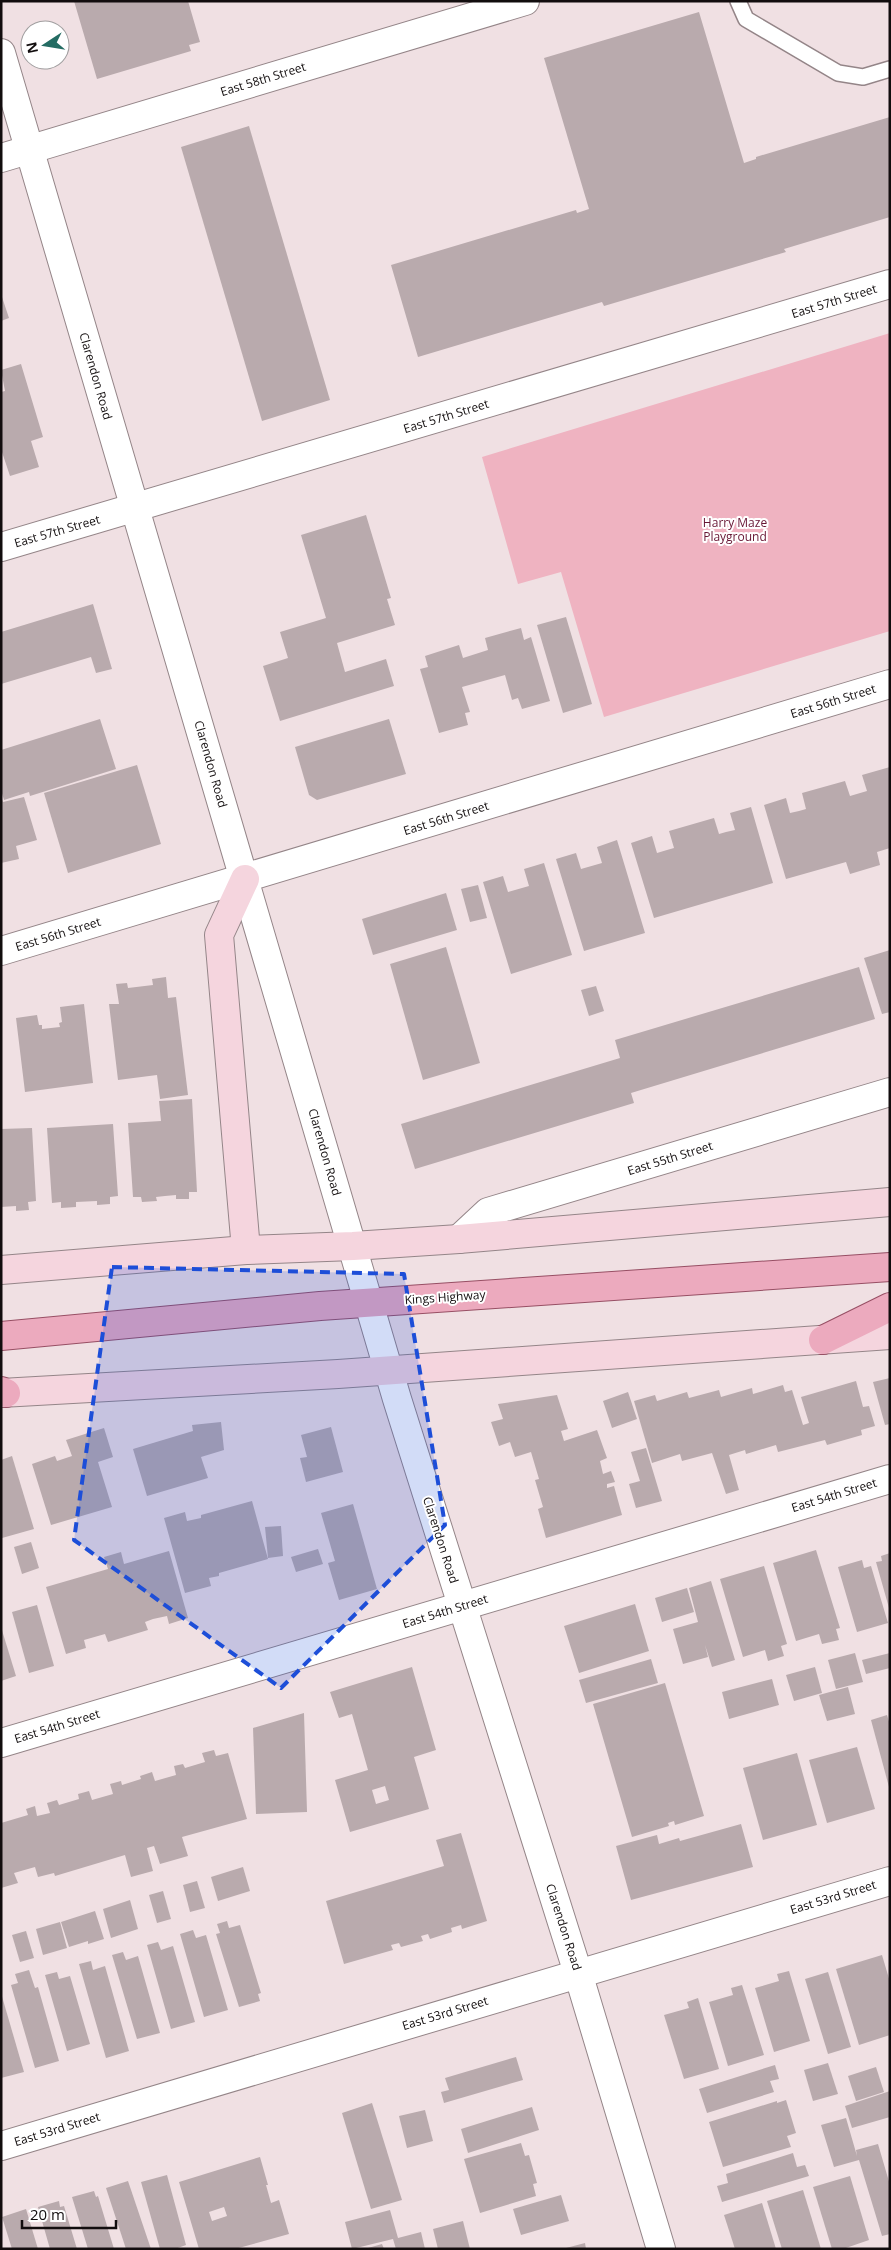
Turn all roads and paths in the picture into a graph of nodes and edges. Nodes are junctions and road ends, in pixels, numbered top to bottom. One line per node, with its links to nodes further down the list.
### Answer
1 (525, 1): 5 (street, East 58th Street)
2 (738, 1): 4 (lane)
3 (1, 52): 5 (street, Clarendon Road)
4 (890, 69)
5 (30, 149): 6 (street, East 58th Street); 8 (street, Clarendon Road)
6 (1, 158)
7 (890, 284): 8 (street, East 57th Street)
8 (135, 508): 9 (street, East 57th Street); 11 (street, Clarendon Road)
9 (1, 547)
10 (890, 684): 11 (street, East 56th Street)
11 (245, 879): 12 (street, East 56th Street); 16 (street, Clarendon Road); 17 (street)
12 (1, 951)
13 (890, 1092): 15 (street, East 55th Street)
14 (890, 1202): 15 (street)
15 (459, 1239): 16 (street)
16 (352, 1246): 17 (street); 20 (street, Clarendon Road)
17 (246, 1250): 19 (street)
18 (890, 1267): 20 (main road, Kings Highway)
19 (1, 1270)
20 (369, 1303): 23 (main road, Kings Highway); 25 (street, Clarendon Road)
21 (890, 1307): 24 (main road)
22 (890, 1335): 24 (street)
23 (1, 1336)
24 (823, 1340): 25 (street)
25 (388, 1370): 26 (street); 28 (street, Clarendon Road)
26 (3, 1392)
27 (890, 1479): 28 (street, East 54th Street)
28 (462, 1606): 29 (street, East 54th Street); 31 (street, Clarendon Road)
29 (1, 1743)
30 (890, 1881): 31 (street, East 53rd Street)
31 (578, 1973): 32 (street, East 53rd Street); 33 (street, Clarendon Road)
32 (1, 2146)
33 (661, 2249)

